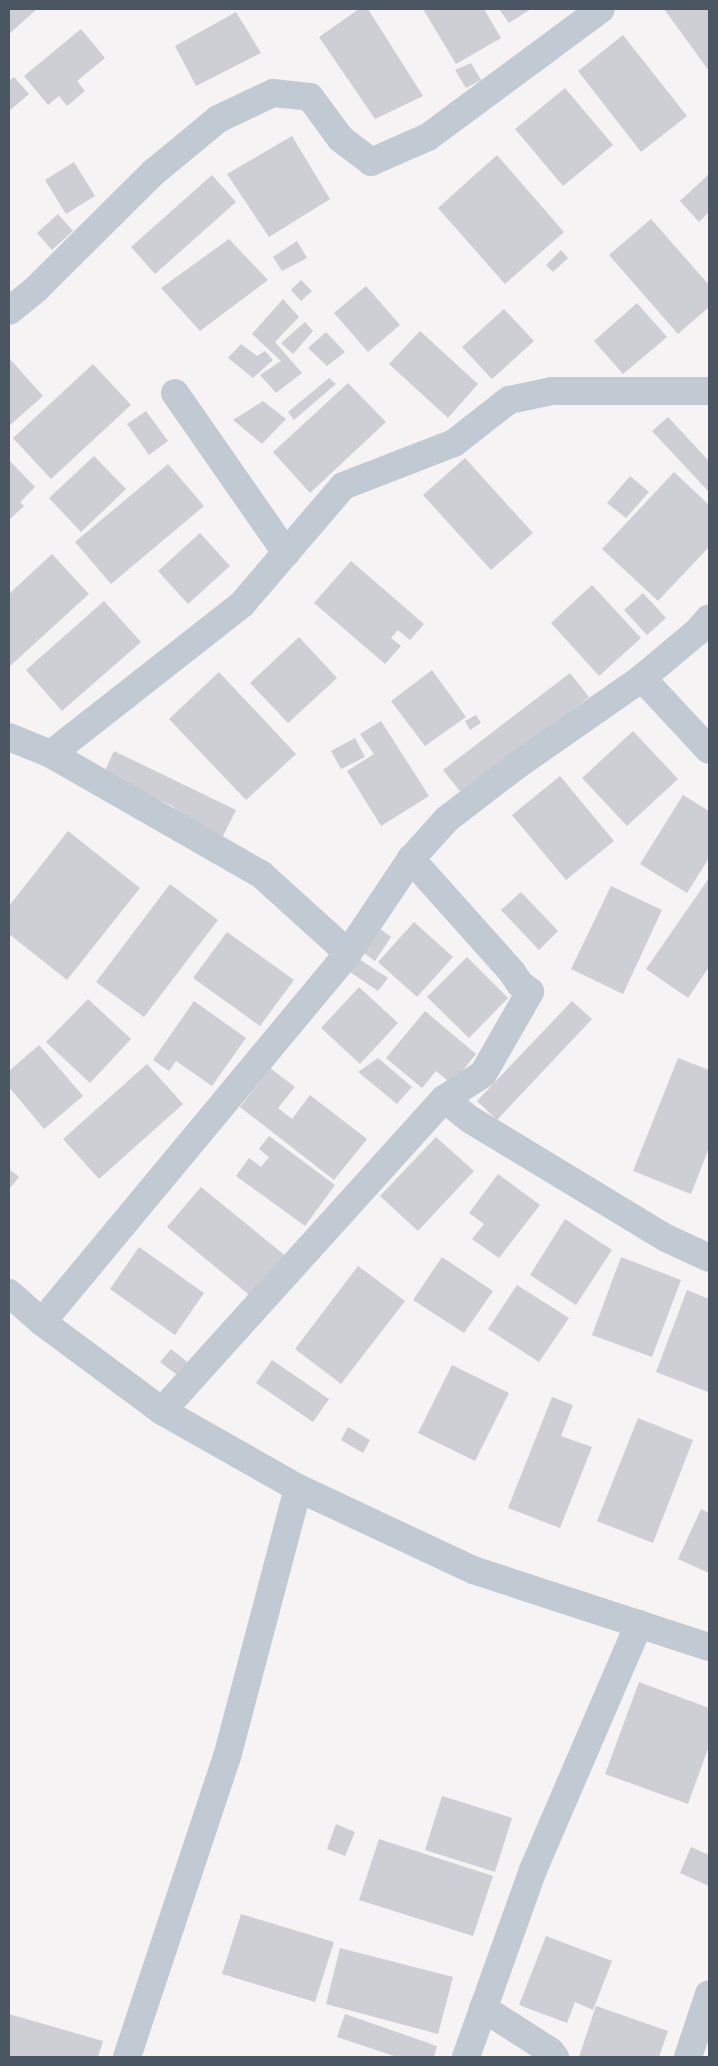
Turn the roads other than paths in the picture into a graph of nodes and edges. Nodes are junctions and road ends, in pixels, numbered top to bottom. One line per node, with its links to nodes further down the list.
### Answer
1 (601, 9): 2 (street)
2 (9, 311)
3 (709, 391): 5 (street)
4 (175, 393): 5 (street)
5 (286, 553): 10 (street)
6 (709, 618): 7 (street)
7 (642, 678): 9 (street); 11 (street)
8 (9, 737): 10 (street)
9 (709, 750)
10 (50, 754): 12 (street)
11 (411, 860): 12 (street); 13 (street)
12 (348, 953): 16 (street)
13 (444, 1098): 14 (street); 17 (street)
14 (709, 1258)
15 (9, 1293): 16 (street)
16 (42, 1322): 17 (street)
17 (162, 1410): 18 (street)
18 (298, 1488): 19 (street); 23 (street)
19 (639, 1624): 20 (street); 22 (street)
20 (709, 1647)
21 (709, 1994): 26 (street)
22 (483, 2008): 24 (street); 25 (street)
23 (128, 2057)
24 (466, 2057)
25 (555, 2057)
26 (688, 2057)

